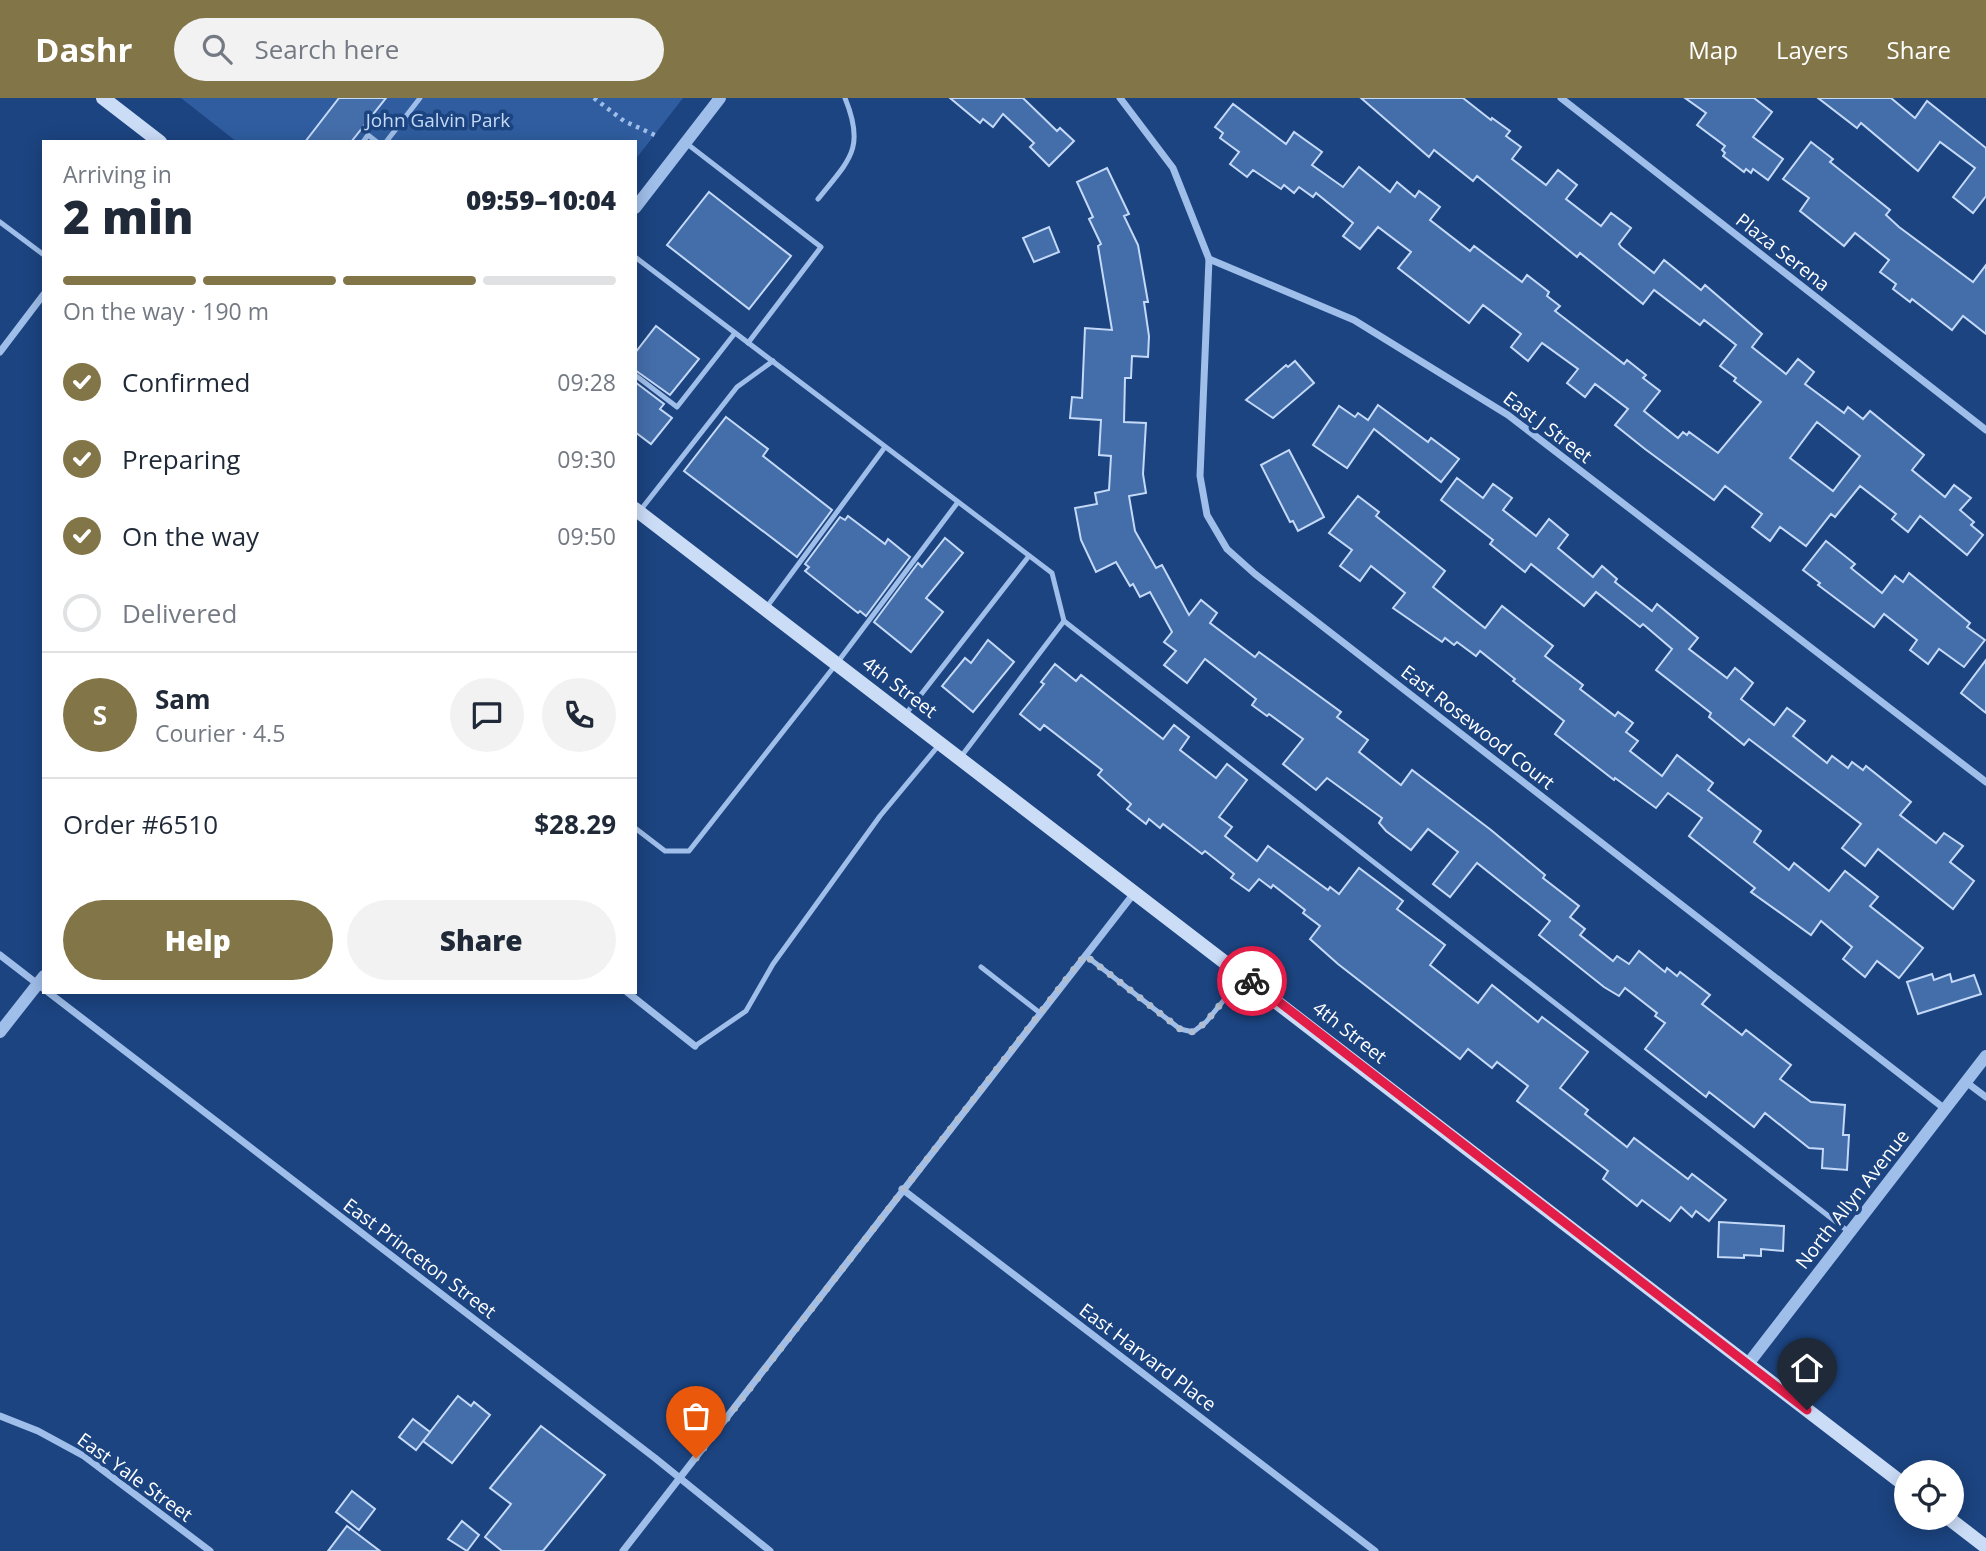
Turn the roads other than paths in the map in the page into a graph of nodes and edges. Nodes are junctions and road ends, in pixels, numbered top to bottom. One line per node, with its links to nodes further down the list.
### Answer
1 (103, 98): 7 (main road)
2 (420, 98): 8 (lane)
3 (720, 98): 9 (street)
4 (845, 98): 10 (lane)
5 (1120, 98): 15 (street)
6 (1561, 98): 22 (street, Plaza Serena)
7 (157, 140)
8 (388, 140)
9 (686, 142): 11 (street); 18 (lane)
10 (818, 199)
11 (637, 205)
12 (0, 222): 13 (lane)
13 (42, 254)
14 (637, 259): 17 (lane)
15 (1209, 259): 33 (street, East J Street); 50 (street, East Rosewood Court)
16 (42, 297): 19 (street)
17 (735, 333): 18 (lane); 21 (lane)
18 (748, 343): 20 (lane)
19 (0, 352)
20 (773, 361): 23 (lane); 25 (lane)
21 (637, 377)
22 (1986, 430)
23 (885, 447): 24 (lane); 27 (lane)
24 (958, 502): 26 (lane); 29 (lane)
25 (637, 510): 27 (main road, 4th Street)
26 (1029, 556): 28 (lane); 30 (lane)
27 (766, 608): 29 (main road, 4th Street)
28 (1065, 621): 32 (lane); 52 (lane)
29 (837, 663): 30 (main road, 4th Street); 34 (lane)
30 (905, 715): 31 (main road, 4th Street)
31 (941, 743): 32 (main road, 4th Street); 46 (lane)
32 (960, 758): 35 (main road, 4th Street)
33 (1986, 782)
34 (637, 830)
35 (1135, 891): 37 (street); 39 (main road, 4th Street)
36 (0, 955): 40 (street, East Princeton Street)
37 (1085, 955): 39 (lane); 44 (street)
38 (981, 967): 44 (lane)
39 (1244, 975): 53 (main road, 4th Street)
40 (42, 984)
41 (42, 986): 45 (street)
42 (55, 994): 56 (street, East Princeton Street)
43 (630, 994): 46 (street)
44 (1040, 1013): 51 (street)
45 (0, 1032)
46 (695, 1046)
47 (1986, 1056): 48 (street, North Allyn Avenue)
48 (1966, 1082): 49 (street); 50 (street, North Allyn Avenue)
49 (1986, 1097)
50 (1945, 1109): 52 (street, North Allyn Avenue)
51 (902, 1189): 56 (street); 62 (street, East Harvard Place)
52 (1850, 1232): 53 (street, North Allyn Avenue)
53 (1748, 1364): 55 (main road, 4th Street)
54 (0, 1416): 59 (street, East Yale Street)
55 (1894, 1477)
56 (680, 1478): 60 (street); 61 (street, East Princeton Street)
57 (1964, 1530): 58 (main road)
58 (1986, 1547)
59 (210, 1551)
60 (623, 1551)
61 (770, 1551)
62 (1375, 1551)

